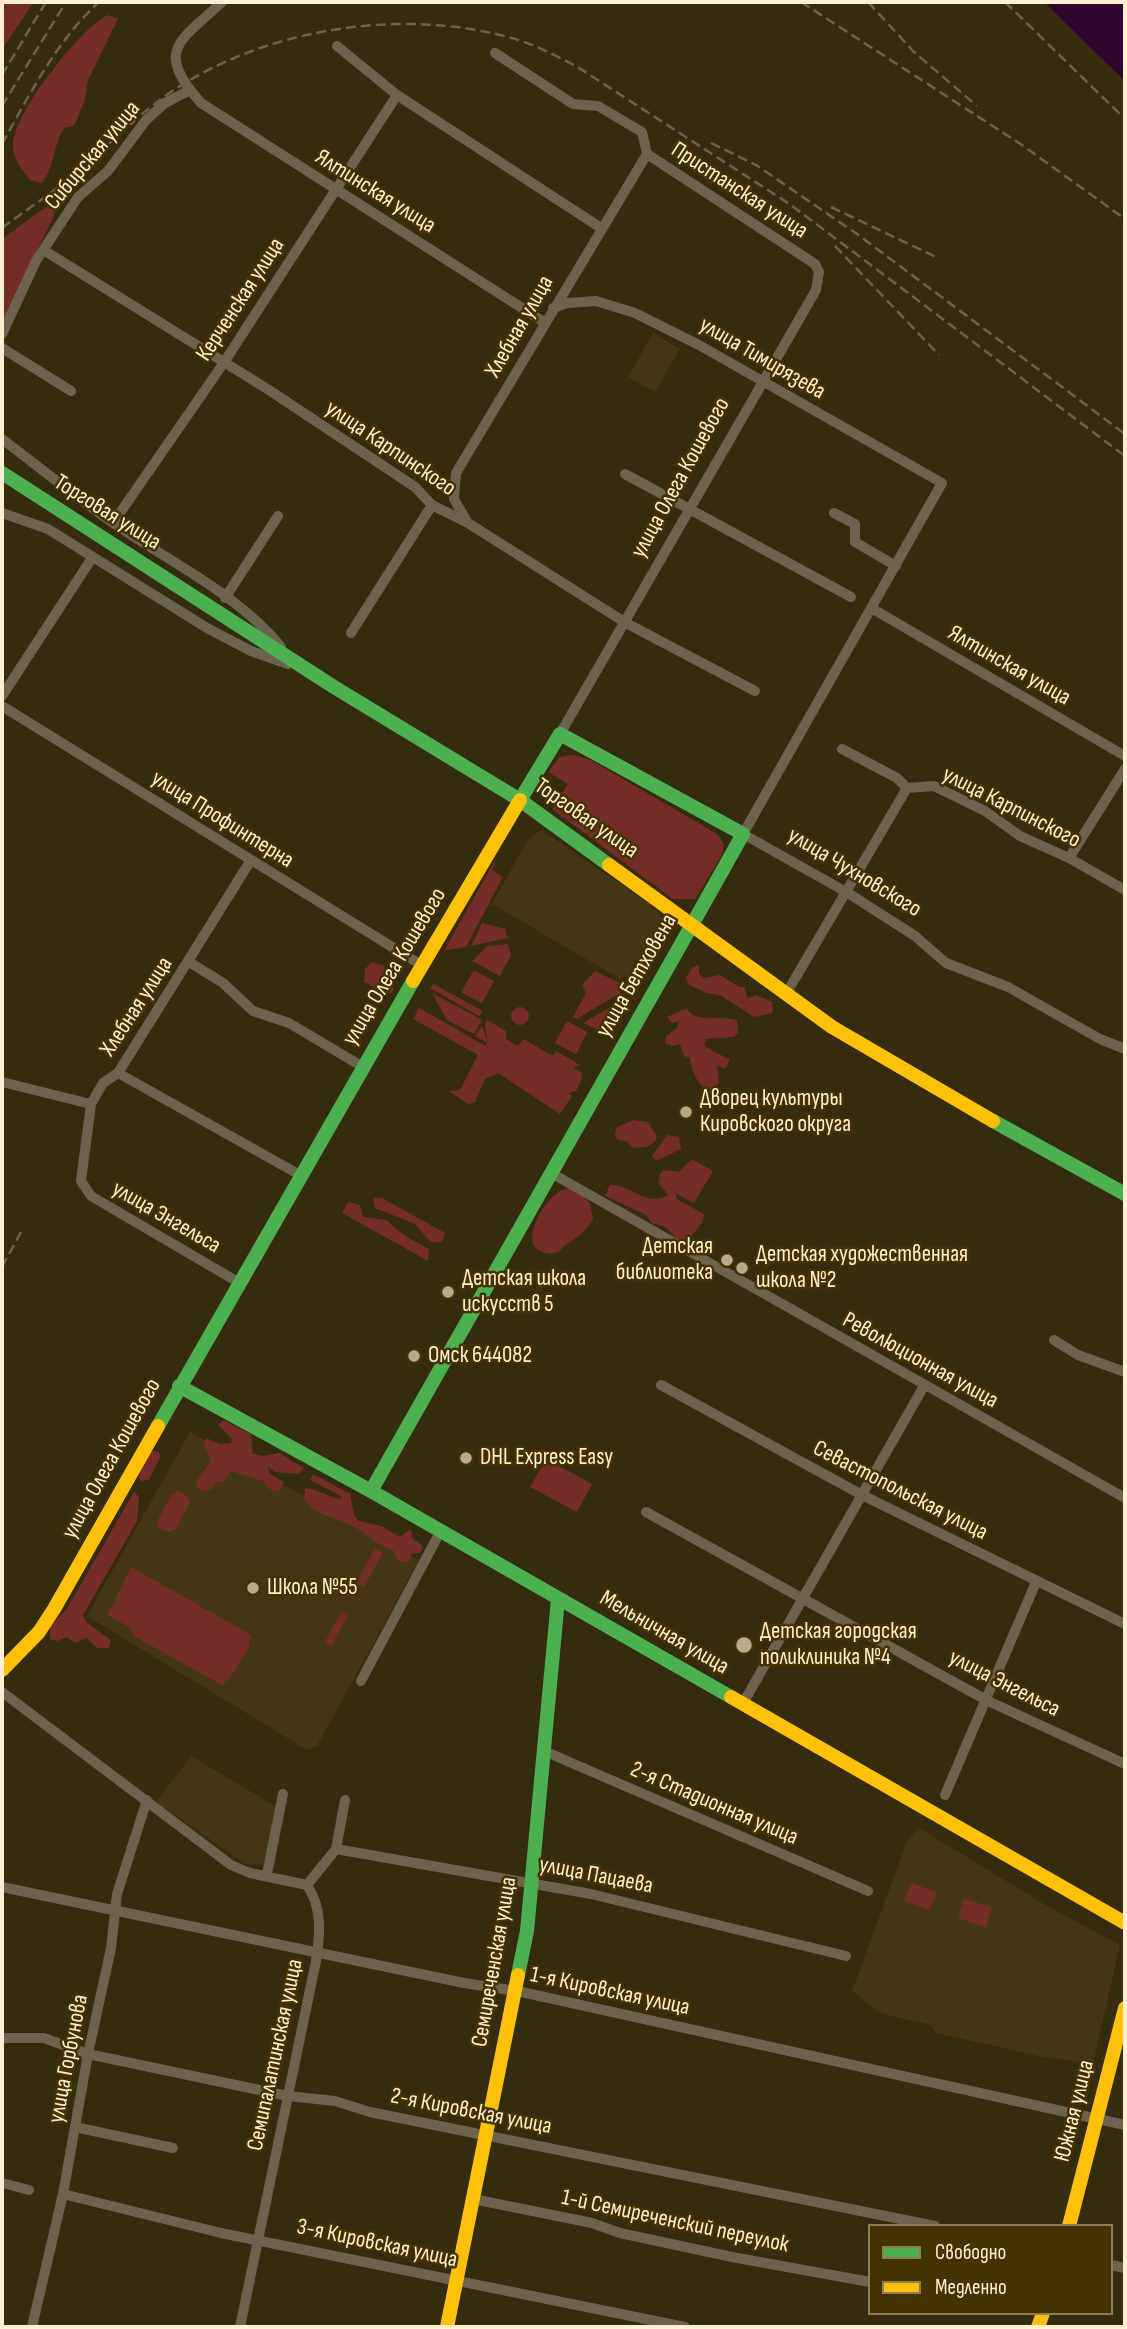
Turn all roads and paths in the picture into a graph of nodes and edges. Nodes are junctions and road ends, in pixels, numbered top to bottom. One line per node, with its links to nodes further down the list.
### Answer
1 (222, 2): 4 (street)
2 (337, 46): 5 (street)
3 (495, 53): 6 (street, Пристанская улица)
4 (190, 90): 7 (street, Ялтинская улица); 9 (street, Сибирская улица)
5 (397, 95): 7 (street, Керченская улица); 8 (street)
6 (648, 154): 8 (street, Хлебная улица); 10 (street, Пристанская улица)
7 (336, 190): 12 (street, Ялтинская улица); 15 (street, Керченская улица)
8 (601, 228): 11 (street, Хлебная улица)
9 (45, 251): 13 (street, Сибирская улица); 15 (street, улица Карпинского)
10 (819, 281): 16 (street, улица Олега Кошевого)
11 (553, 308): 12 (street, Хлебная улица); 16 (street, улица Тимирязева)
12 (544, 322): 28 (street, Хлебная улица)
13 (2, 334)
14 (2, 348): 17 (street)
15 (223, 364): 22 (street, улица Карпинского); 27 (street, Керченская улица)
16 (762, 382): 21 (street, улица Тимирязева); 23 (street, улица Олега Кошевого)
17 (71, 391)
18 (2, 439): 27 (street)
19 (2, 474): 36 (main road, Торговая улица)
20 (625, 474): 23 (street)
21 (942, 483): 30 (street, улица Бетховена)
22 (432, 505): 28 (street, улица Карпинского); 35 (street)
23 (689, 509): 31 (street); 34 (street, улица Олега Кошевого)
24 (2, 513): 29 (street)
25 (834, 513): 30 (street)
26 (278, 516): 32 (street)
27 (113, 523): 32 (street)
28 (468, 523): 34 (street, улица Карпинского)
29 (92, 558): 37 (street); 39 (street)
30 (896, 566): 33 (street, улица Бетховена)
31 (851, 597)
32 (225, 598): 36 (street)
33 (873, 609): 43 (street, Ялтинская улица); 47 (street, улица Бетховена)
34 (626, 622): 38 (street, улица Карпинского); 41 (street, улица Олега Кошевого)
35 (351, 632)
36 (289, 657): 37 (main road, Торговая улица)
37 (325, 681): 46 (main road, Торговая улица)
38 (755, 691)
39 (2, 696)
40 (2, 706): 49 (street, улица Профинтерна)
41 (560, 734): 46 (main road, улица Олега Кошевого); 47 (main road, улица Чухновского)
42 (842, 750): 45 (street, улица Карпинского)
43 (1125, 756)
44 (1125, 769): 48 (street)
45 (907, 788): 48 (street, улица Карпинского); 51 (street)
46 (520, 800): 52 (main road, Торговая улица); 54 (main road, улица Олега Кошевого)
47 (743, 834): 51 (street, улица Чухновского); 52 (main road, улица Бетховена)
48 (1069, 858): 50 (street, улица Карпинского)
49 (251, 860): 53 (street, Хлебная улица); 54 (street, улица Профинтерна)
50 (1125, 890)
51 (848, 893): 55 (street); 56 (street, улица Чухновского)
52 (693, 923): 55 (main road, Торговая улица); 61 (main road, улица Бетховена)
53 (189, 962): 57 (street); 58 (street, Хлебная улица)
54 (423, 966): 57 (main road, улица Олега Кошевого)
55 (786, 994): 63 (main road, Торговая улица)
56 (1125, 1049)
57 (363, 1067): 62 (main road, улица Олега Кошевого)
58 (118, 1073): 60 (street, Хлебная улица); 62 (street)
59 (2, 1082): 60 (street)
60 (91, 1104): 64 (street, улица Энгельса)
61 (551, 1173): 69 (street, Революционная улица); 70 (main road, улица Бетховена)
62 (300, 1175): 64 (main road, улица Олега Кошевого)
63 (1125, 1194)
64 (238, 1282): 68 (main road, улица Олега Кошевого)
65 (1054, 1340): 66 (street)
66 (1125, 1372)
67 (660, 1384): 71 (street, Севастопольская улица)
68 (179, 1386): 70 (main road, Мельничная улица); 79 (main road, улица Олега Кошевого)
69 (924, 1386): 71 (street); 72 (street, Революционная улица)
70 (370, 1491): 74 (main road, Мельничная улица)
71 (862, 1495): 75 (street, Севастопольская улица); 76 (street)
72 (1125, 1498)
73 (646, 1512): 76 (street, улица Энгельса)
74 (440, 1531): 77 (main road, Мельничная улица); 80 (street)
75 (1035, 1582): 78 (street, Севастопольская улица); 82 (street)
76 (804, 1597): 82 (street, улица Энгельса); 83 (street)
77 (558, 1599): 83 (main road, Мельничная улица); 84 (main road, Семиреченская улица)
78 (1125, 1624)
79 (2, 1670)
80 (361, 1681)
81 (2, 1692): 88 (street)
82 (988, 1701): 85 (street, улица Энгельса); 87 (street)
83 (743, 1704): 97 (main road, Мельничная улица)
84 (544, 1751): 92 (main road, Семиреченская улица); 95 (street, 2-я Стадионная улица)
85 (1125, 1764)
86 (283, 1794): 91 (street)
87 (945, 1795)
88 (147, 1800): 91 (street); 96 (street, улица Горбунова)
89 (345, 1801): 90 (street)
90 (336, 1849): 92 (street, улица Пацаева); 93 (street)
91 (267, 1874): 93 (street)
92 (533, 1883): 99 (street, улица Пацаева); 100 (main road, Семиреченская улица)
93 (307, 1885): 98 (street, Семипалатинская улица)
94 (2, 1887): 96 (street, 1-я Кировская улица)
95 (868, 1891)
96 (115, 1913): 98 (street, 1-я Кировская улица); 103 (street, улица Горбунова)
97 (1125, 1923)
98 (317, 1951): 100 (street, 1-я Кировская улица); 104 (street, Семипалатинская улица)
99 (846, 1956)
100 (517, 1991): 105 (street, 1-я Кировская улица); 108 (main road, Семиреченская улица)
101 (1125, 2008): 105 (main road, Южная улица)
102 (2, 2038): 103 (street, 2-я Кировская улица)
103 (88, 2054): 104 (street, 2-я Кировская улица); 107 (street, улица Горбунова)
104 (288, 2096): 108 (street, 2-я Кировская улица); 116 (street, Семипалатинская улица)
105 (1097, 2119): 106 (street, 1-я Кировская улица); 115 (main road, Южная улица)
106 (1125, 2125)
107 (75, 2127): 109 (street); 112 (street, улица Горбунова)
108 (486, 2134): 113 (main road, Семиреченская улица); 114 (street, 2-я Кировская улица)
109 (173, 2148)
110 (2, 2183): 111 (street)
111 (29, 2190)
112 (63, 2194): 116 (street, 3-я Кировская улица); 119 (street, улица Горбунова)
113 (473, 2199): 117 (main road, Семиреченская улица); 118 (street, 1-й Семиреченский переулок)
114 (925, 2224)
115 (1070, 2224)
116 (260, 2239): 117 (street, 3-я Кировская улица); 120 (street, Семипалатинская улица)
117 (457, 2281): 121 (main road, Семиреченская улица); 122 (street, 3-я Кировская улица)
118 (868, 2282)
119 (32, 2327)
120 (240, 2327)
121 (447, 2327)
122 (685, 2327)

